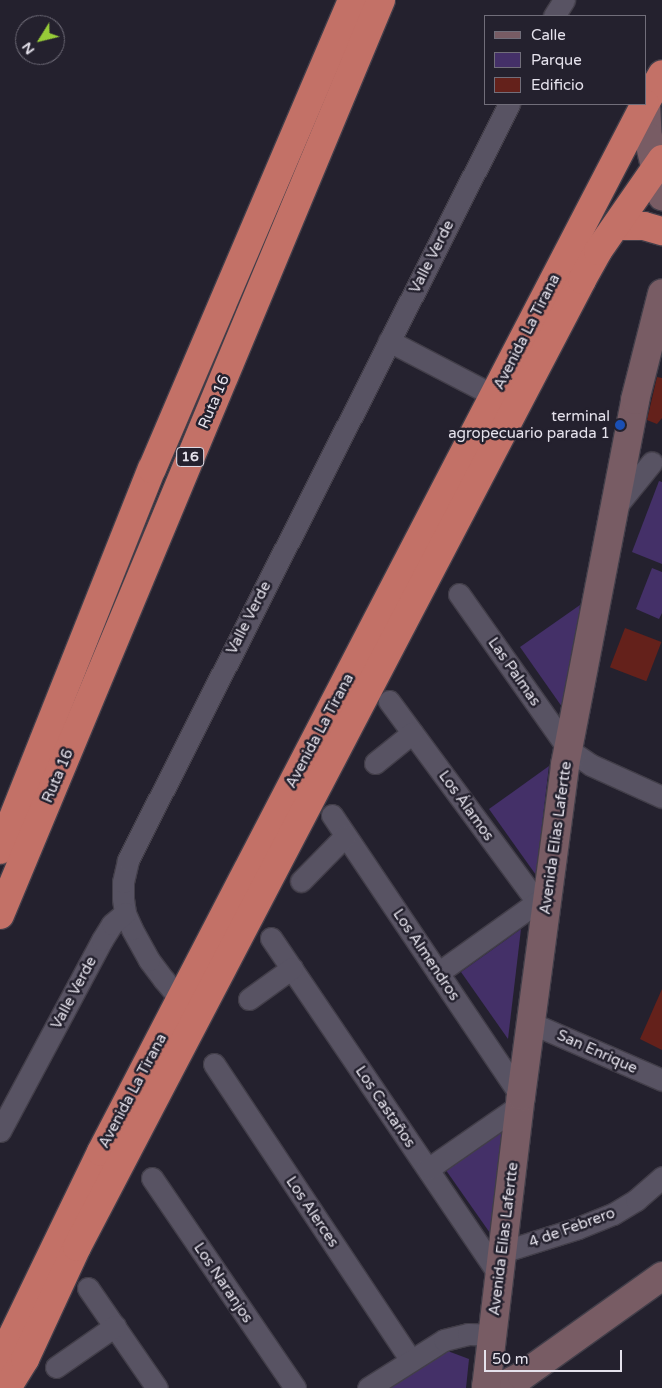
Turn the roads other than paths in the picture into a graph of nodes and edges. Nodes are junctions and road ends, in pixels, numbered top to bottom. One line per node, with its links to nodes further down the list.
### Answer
1 (352, 0): 28 (highway, Ruta 16 / 16)
2 (381, 0): 32 (highway, Ruta 16 / 16)
3 (564, 0): 4 (street)
4 (555, 15)
5 (662, 74): 6 (highway, Avenida La Tirana)
6 (647, 100)
7 (508, 105): 15 (street, Valle Verde)
8 (644, 105): 16 (highway, Avenida La Tirana)
9 (645, 105): 10 (street)
10 (659, 164): 11 (street); 12 (highway, Avenida La Tirana)
11 (662, 196)
12 (616, 226): 13 (highway); 16 (highway, Avenida La Tirana)
13 (662, 231)
14 (662, 294): 17 (street, Avenida Elías Lafertte)
15 (389, 341): 16 (street); 31 (street, Valle Verde)
16 (505, 401): 37 (highway, Avenida La Tirana)
17 (625, 450): 18 (street); 19 (street, Avenida Elías Lafertte)
18 (657, 464): 19 (street)
19 (614, 509): 23 (street, Avenida Elías Lafertte)
20 (459, 594): 23 (street, Las Palmas)
21 (389, 701): 22 (street, Los Álamos)
22 (412, 733): 24 (street); 30 (street, Los Álamos)
23 (569, 750): 25 (street); 30 (street, Avenida Elías Lafertte)
24 (375, 763)
25 (662, 797)
26 (332, 815): 27 (street, Los Almendros)
27 (345, 836): 29 (street); 35 (street, Los Almendros)
28 (0, 850)
29 (301, 881)
30 (542, 903): 35 (street); 38 (street, Avenida Elías Lafertte)
31 (125, 913): 37 (street); 42 (street, Valle Verde)
32 (0, 915)
33 (271, 938): 34 (street, Los Castaños)
34 (292, 968): 36 (street); 43 (street, Los Castaños)
35 (438, 973): 41 (street, Los Almendros)
36 (249, 999)
37 (190, 1004): 52 (highway, Avenida La Tirana); 55 (highway, Avenida La Tirana)
38 (532, 1023): 40 (street, San Enrique); 41 (street, Avenida Elías Lafertte)
39 (214, 1064): 51 (street, Los Alerces)
40 (662, 1080)
41 (520, 1100): 43 (street); 46 (street, Avenida Elías Lafertte)
42 (0, 1131)
43 (428, 1169): 46 (street, Los Castaños)
44 (152, 1178): 57 (street, Los Naranjos)
45 (662, 1178): 46 (street, 4 de Febrero)
46 (501, 1264): 50 (street, Avenida Elías Lafertte)
47 (662, 1276): 54 (street)
48 (88, 1288): 49 (street)
49 (114, 1326): 53 (street); 56 (street)
50 (492, 1335): 51 (street); 54 (street, Avenida Elías Lafertte)
51 (410, 1360): 58 (street)
52 (0, 1361)
53 (56, 1367)
54 (486, 1387)
55 (7, 1388)
56 (157, 1388)
57 (295, 1388)
58 (368, 1388)

